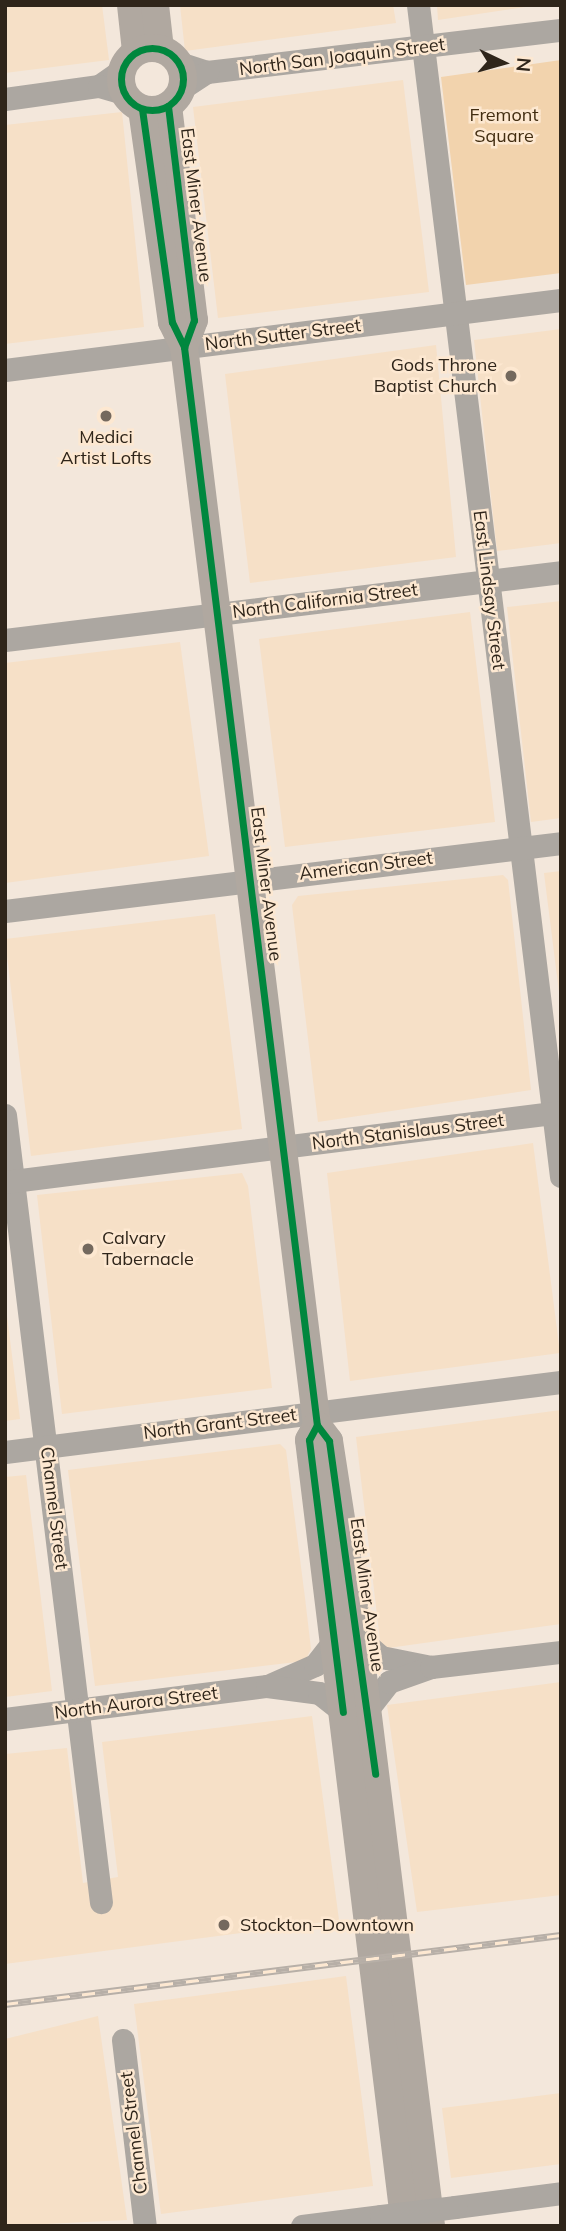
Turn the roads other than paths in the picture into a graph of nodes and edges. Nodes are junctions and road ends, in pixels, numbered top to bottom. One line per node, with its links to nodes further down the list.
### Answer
1 (131, 5): 6 (main road, East Miner Avenue)
2 (155, 5): 6 (main road, East Miner Avenue)
3 (418, 5): 5 (street, East Lindsay Street)
4 (561, 30): 5 (street, North San Joaquin Street)
5 (423, 48): 6 (street, North San Joaquin Street); 11 (street, East Lindsay Street)
6 (146, 80): 7 (street, North San Joaquin Street); 8 (main road, East Miner Avenue); 9 (main road, East Miner Avenue)
7 (5, 99)
8 (150, 162): 9 (main road); 12 (main road, East Miner Avenue)
9 (173, 199): 12 (main road, East Miner Avenue)
10 (561, 300): 11 (street, North Sutter Street)
11 (455, 313): 12 (street, North Sutter Street); 15 (street, East Lindsay Street)
12 (184, 347): 13 (street, North Sutter Street); 16 (main road, East Miner Avenue)
13 (5, 370)
14 (561, 572): 15 (street, North California Street)
15 (488, 580): 16 (street, North California Street); 19 (street, East Lindsay Street)
16 (217, 614): 17 (street, North California Street); 20 (main road, East Miner Avenue)
17 (5, 640)
18 (561, 843): 19 (street, American Street)
19 (520, 847): 20 (street, American Street); 22 (street, East Lindsay Street)
20 (250, 881): 21 (street, American Street); 24 (main road, East Miner Avenue)
21 (5, 911)
22 (557, 1112): 24 (street, North Stanislaus Street); 25 (street, East Lindsay Street)
23 (5, 1115): 26 (street, Channel Street)
24 (283, 1147): 26 (street, North Stanislaus Street); 28 (main road, East Miner Avenue)
25 (561, 1176)
26 (10, 1181): 29 (street, Channel Street)
27 (561, 1382): 28 (street, North Grant Street)
28 (316, 1419): 29 (street, North Grant Street); 31 (main road, East Miner Avenue)
29 (47, 1446): 30 (street, North Grant Street); 35 (street, Channel Street)
30 (5, 1452)
31 (347, 1638): 33 (street); 34 (street, North Aurora Street); 36 (main road, East Miner Avenue)
32 (561, 1652): 33 (street)
33 (430, 1667): 36 (street)
34 (267, 1686): 35 (street, North Aurora Street); 36 (street, North Aurora Street)
35 (79, 1710): 37 (street, North Aurora Street); 38 (street, Channel Street)
36 (355, 1711): 41 (main road, East Miner Avenue); 44 (main road, East Miner Avenue)
37 (5, 1719)
38 (101, 1902)
39 (124, 2040): 42 (street, Channel Street)
40 (561, 2193): 41 (street, bridge)
41 (393, 2221): 43 (street)
42 (145, 2226)
43 (302, 2226)
44 (431, 2226)

